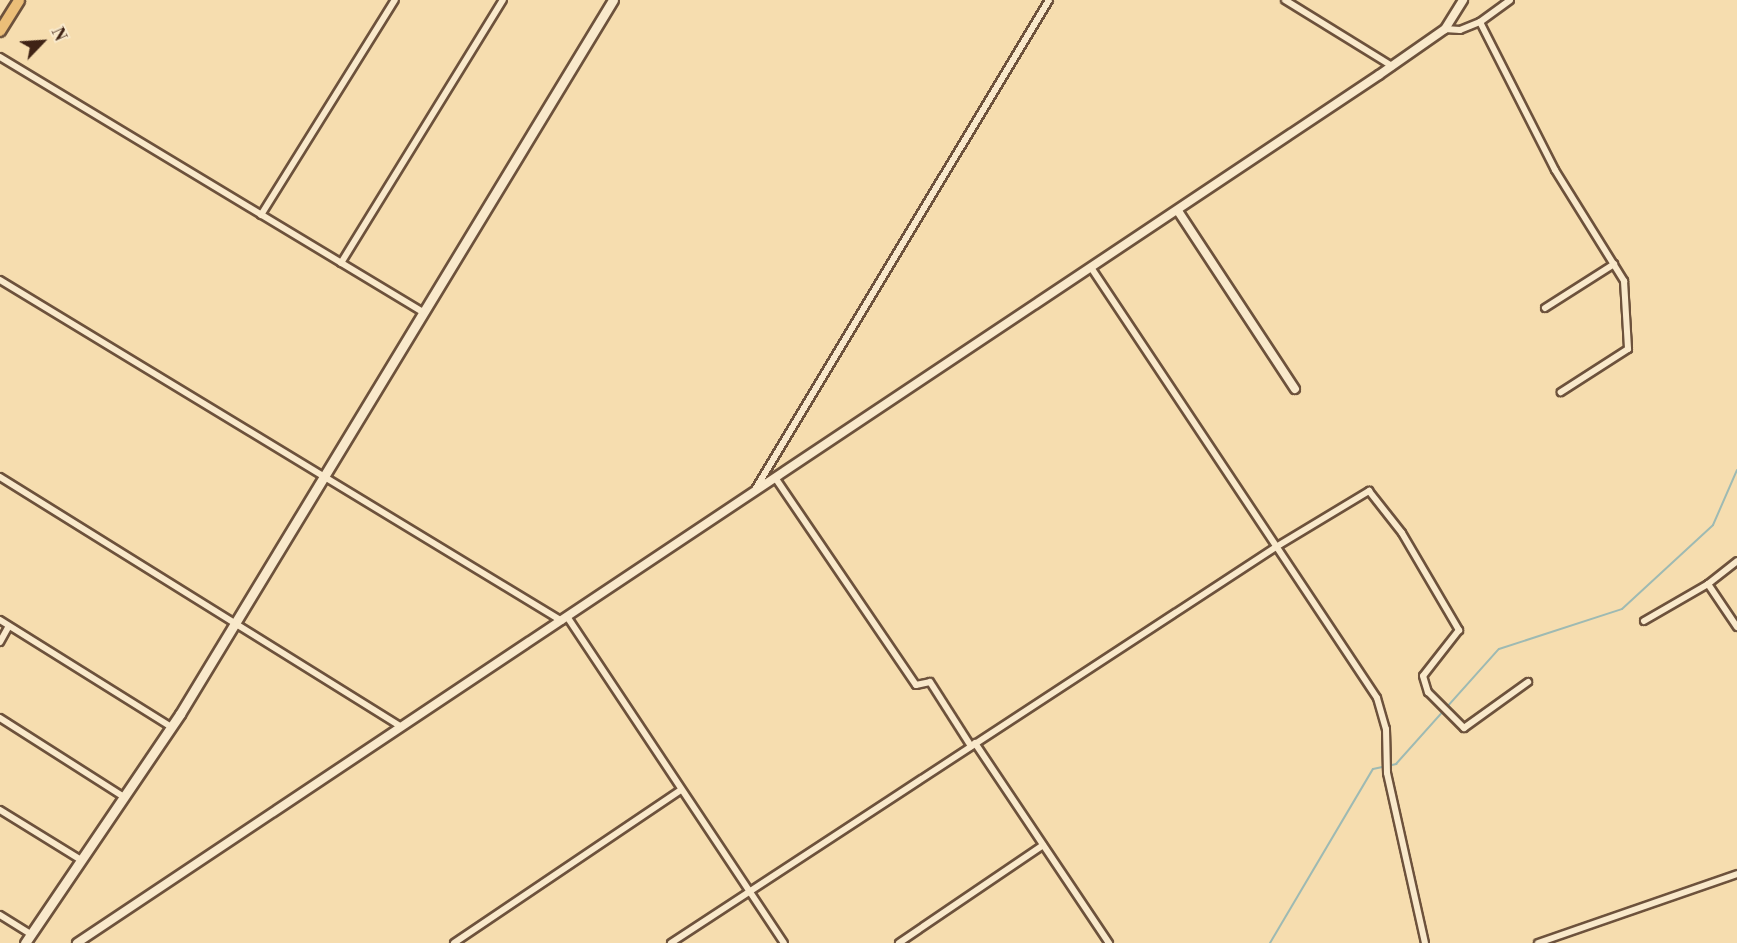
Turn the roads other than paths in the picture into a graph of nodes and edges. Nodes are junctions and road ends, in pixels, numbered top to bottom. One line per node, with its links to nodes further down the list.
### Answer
1 (19, 0): 11 (highway)
2 (396, 0): 15 (street)
3 (503, 0): 16 (street)
4 (613, 0): 21 (main road)
5 (1049, 0): 27 (street)
6 (1286, 0): 13 (street)
7 (1463, 0): 10 (street)
8 (1510, 0): 9 (street)
9 (1480, 22): 10 (street); 17 (street)
10 (1445, 28): 13 (street)
11 (0, 31)
12 (0, 57): 15 (street)
13 (1392, 66): 14 (street)
14 (1178, 212): 18 (street); 22 (street)
15 (261, 215): 16 (street)
16 (341, 263): 21 (street)
17 (1614, 264): 20 (street); 23 (street)
18 (1092, 269): 26 (street); 28 (street)
19 (0, 280): 25 (street)
20 (1545, 308)
21 (423, 312): 25 (main road)
22 (1295, 389)
23 (1561, 392)
24 (0, 477): 34 (street)
25 (324, 477): 31 (street); 34 (main road)
26 (776, 479): 27 (street); 42 (street)
27 (753, 494): 31 (street)
28 (1276, 547): 38 (street); 42 (street); 59 (street)
29 (1737, 561): 30 (street)
30 (1708, 584): 33 (street); 36 (street)
31 (565, 619): 41 (street); 43 (street)
32 (0, 620): 35 (street)
33 (1644, 621)
34 (235, 622): 40 (main road); 41 (street)
35 (9, 626): 37 (street); 40 (street)
36 (1737, 627)
37 (0, 642)
38 (1528, 682)
39 (0, 718): 44 (street)
40 (171, 727): 44 (main road)
41 (401, 728): 53 (street)
42 (973, 744): 46 (street); 49 (street)
43 (681, 790): 49 (street); 54 (street)
44 (124, 797): 47 (main road)
45 (0, 810): 47 (street)
46 (1043, 845): 57 (street); 58 (street)
47 (81, 860): 51 (main road)
48 (1737, 874): 60 (street)
49 (749, 891): 55 (street); 56 (street)
50 (0, 915): 51 (street)
51 (31, 934): 52 (main road)
52 (25, 943)
53 (77, 943)
54 (454, 943)
55 (671, 943)
56 (784, 943)
57 (899, 943)
58 (1109, 943)
59 (1425, 943)
60 (1538, 943)

